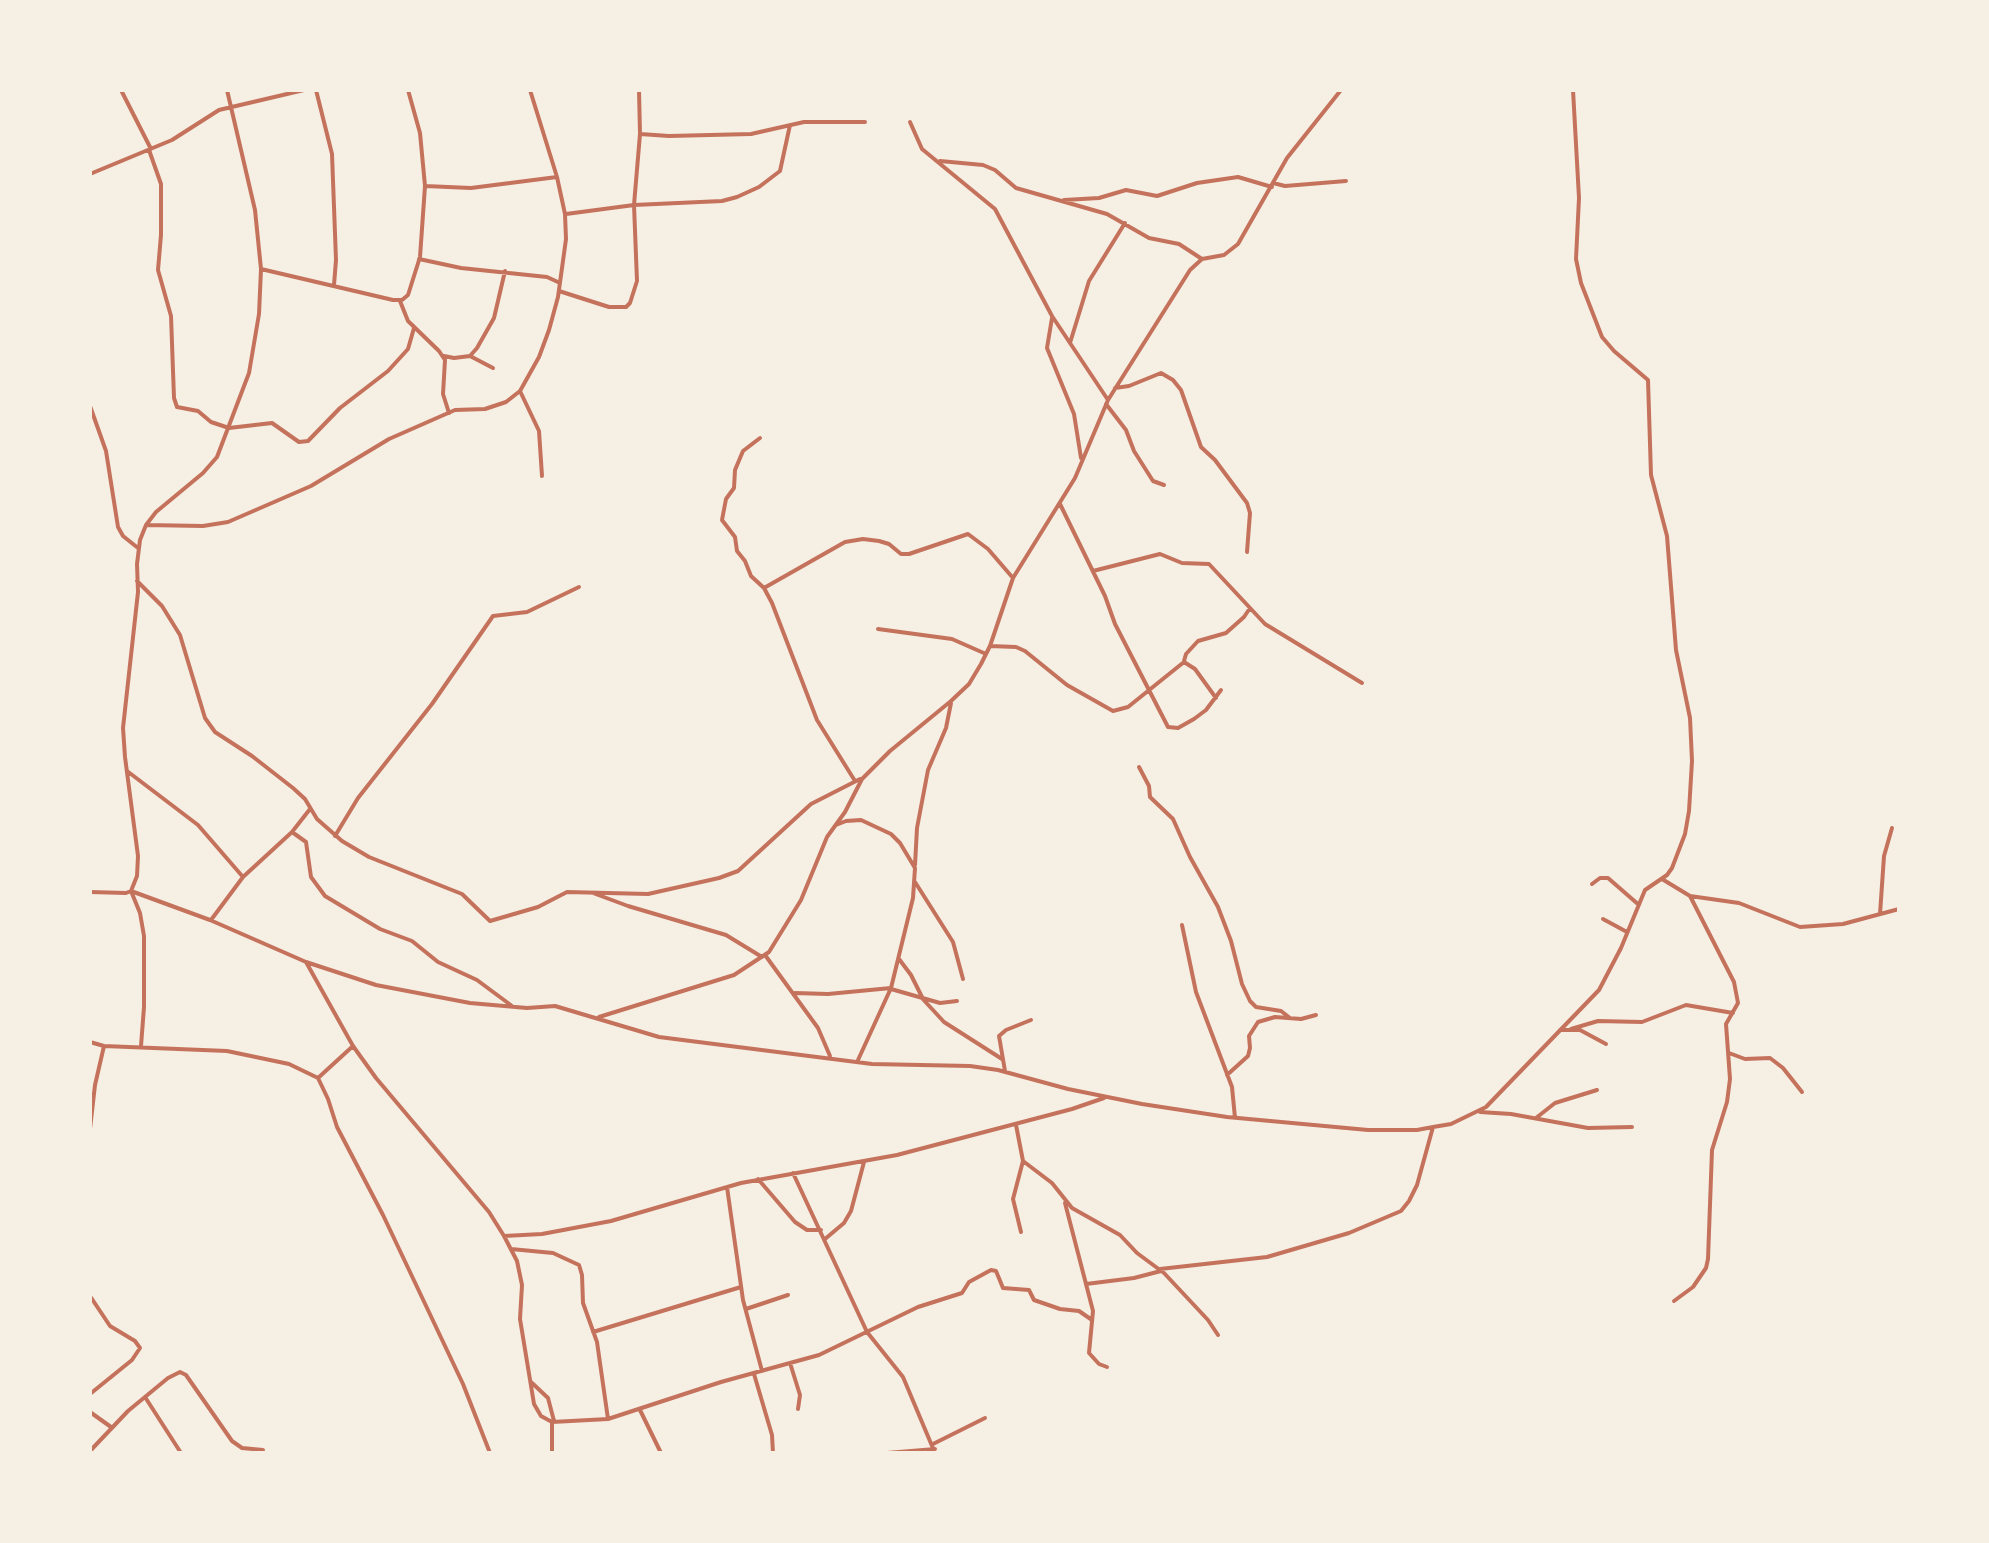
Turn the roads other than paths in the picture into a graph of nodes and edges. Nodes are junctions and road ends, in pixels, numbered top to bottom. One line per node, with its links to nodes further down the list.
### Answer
1 (121, 90): 15 (street)
2 (227, 90): 10 (street)
3 (304, 90): 10 (street)
4 (316, 90): 31 (street)
5 (408, 90): 21 (street)
6 (530, 90): 18 (street)
7 (639, 90): 14 (street)
8 (1341, 90): 20 (street)
9 (1573, 90): 80 (street)
10 (231, 108): 15 (street); 28 (street)
11 (865, 122): 13 (street)
12 (910, 122): 16 (street)
13 (790, 125): 14 (street); 23 (street)
14 (640, 134): 23 (street)
15 (150, 150): 17 (street); 45 (street)
16 (938, 160): 22 (street); 34 (street)
17 (90, 174)
18 (557, 177): 21 (street); 24 (street)
19 (1346, 181): 20 (street)
20 (1272, 185): 22 (street); 27 (street)
21 (425, 186): 26 (street)
22 (1060, 201): 25 (street)
23 (634, 205): 24 (street); 32 (street)
24 (565, 214): 30 (street)
25 (1126, 222): 27 (street); 36 (street)
26 (419, 259): 29 (street); 33 (street)
27 (1202, 259): 40 (street)
28 (261, 269): 31 (street); 45 (street)
29 (505, 271): 30 (street); 38 (street)
30 (560, 283): 32 (street)
31 (334, 285): 33 (street)
32 (559, 291): 41 (street)
33 (400, 300): 35 (street)
34 (1052, 316): 36 (street); 47 (street)
35 (414, 328): 37 (street); 45 (street)
36 (1070, 343): 42 (street)
37 (442, 355): 38 (street); 44 (street)
38 (470, 356): 39 (street)
39 (493, 368)
40 (1115, 388): 42 (street); 53 (street)
41 (520, 391): 44 (street); 48 (street)
42 (1107, 402): 47 (street); 49 (street)
43 (90, 406): 52 (street)
44 (449, 413): 51 (street)
45 (229, 428): 51 (street)
46 (760, 438): 58 (street)
47 (1081, 462): 50 (street)
48 (542, 476)
49 (1164, 485)
50 (1060, 504): 54 (street); 55 (street)
51 (146, 525): 52 (street)
52 (138, 548): 56 (street)
53 (1247, 552)
54 (1093, 571): 59 (street); 65 (street)
55 (1013, 578): 58 (street); 61 (street)
56 (137, 581): 70 (street); 73 (street)
57 (579, 587): 77 (street)
58 (764, 588): 72 (street)
59 (1250, 608): 63 (street); 64 (street)
60 (878, 629): 62 (street)
61 (990, 646): 62 (street); 65 (street)
62 (986, 654): 68 (street)
63 (1184, 662): 65 (street); 67 (street)
64 (1362, 683)
65 (1151, 690): 67 (street)
66 (1221, 690): 67 (street)
67 (1216, 698)
68 (951, 701): 71 (street); 78 (street)
69 (1139, 767): 106 (street)
70 (127, 771): 79 (street); 83 (street)
71 (862, 779): 72 (street); 74 (street)
72 (855, 781): 84 (street)
73 (310, 809): 76 (street); 77 (street)
74 (833, 826): 78 (street); 94 (street)
75 (1892, 828): 89 (street)
76 (292, 832): 79 (street); 102 (street)
77 (335, 836): 84 (street)
78 (915, 868): 81 (street)
79 (243, 877): 91 (street)
80 (1662, 879): 86 (street); 87 (street)
81 (914, 880): 95 (street); 97 (street)
82 (1592, 884): 87 (street)
83 (131, 891): 85 (street); 91 (street); 113 (street)
84 (589, 891): 94 (street)
85 (90, 892)
86 (1690, 896): 89 (street); 103 (street)
87 (1639, 905): 93 (street)
88 (1899, 909): 89 (street)
89 (1880, 914)
90 (1603, 919): 93 (street)
91 (210, 920): 96 (street)
92 (1182, 925): 120 (street)
93 (1627, 932): 109 (street)
94 (763, 956): 99 (street); 105 (street)
95 (899, 959): 98 (street); 100 (street)
96 (306, 962): 102 (street); 114 (street)
97 (963, 979)
98 (891, 988): 99 (street); 100 (street); 118 (street)
99 (795, 993): 116 (street)
100 (921, 997): 101 (street); 117 (street)
101 (957, 1001)
102 (514, 1007): 105 (street)
103 (1733, 1013): 108 (street); 115 (street)
104 (1316, 1015): 106 (street)
105 (597, 1018): 116 (street)
106 (1290, 1018): 120 (street)
107 (1031, 1020): 117 (street)
108 (1571, 1029): 109 (street); 111 (street)
109 (1558, 1030): 125 (street)
110 (90, 1042): 112 (street)
111 (1606, 1044)
112 (104, 1046): 113 (street); 131 (street)
113 (141, 1046): 121 (street)
114 (353, 1046): 121 (street); 140 (street)
115 (1729, 1053): 123 (street); 148 (street)
116 (830, 1057): 118 (street)
117 (1002, 1059): 119 (street)
118 (858, 1061): 119 (street)
119 (1005, 1071): 124 (street)
120 (1227, 1075): 126 (street)
121 (318, 1078): 173 (street)
122 (1597, 1090): 127 (street)
123 (1802, 1092)
124 (1107, 1097): 126 (street); 128 (street)
125 (1477, 1112): 127 (street); 129 (street)
126 (1235, 1118): 129 (street)
127 (1536, 1118): 130 (street)
128 (1016, 1125): 132 (street); 133 (street)
129 (1433, 1127): 143 (street)
130 (1632, 1127)
131 (90, 1129)
132 (1023, 1161): 137 (street); 139 (street)
133 (864, 1162): 134 (street); 141 (street)
134 (793, 1173): 135 (street); 138 (street)
135 (758, 1179): 136 (street); 138 (street)
136 (727, 1187): 140 (street); 145 (street)
137 (1065, 1201): 143 (street); 144 (street)
138 (821, 1230): 141 (street)
139 (1021, 1232)
140 (504, 1236): 142 (street)
141 (825, 1239): 152 (street)
142 (511, 1249): 151 (street); 158 (street)
143 (1161, 1270): 144 (street); 153 (street)
144 (1086, 1284): 150 (street)
145 (741, 1287): 149 (street); 151 (street)
146 (788, 1295): 149 (street)
147 (90, 1296): 159 (street)
148 (1674, 1301)
149 (746, 1309): 156 (street)
150 (1092, 1320): 152 (street); 155 (street)
151 (593, 1332): 165 (street)
152 (867, 1332): 154 (street); 168 (street)
153 (1218, 1335)
154 (790, 1363): 156 (street); 161 (street)
155 (1107, 1367)
156 (762, 1371): 157 (street)
157 (754, 1374): 162 (street); 176 (street)
158 (529, 1381): 166 (street); 166 (street)
159 (90, 1394)
160 (145, 1397): 167 (street); 169 (street); 172 (street)
161 (798, 1409)
162 (640, 1410): 165 (street); 175 (street)
163 (90, 1412): 167 (street)
164 (985, 1418): 168 (street)
165 (608, 1419): 166 (street)
166 (553, 1422): 171 (street)
167 (111, 1427): 170 (street)
168 (934, 1449): 177 (street)
169 (263, 1450)
170 (90, 1451)
171 (552, 1452): 174 (street)
172 (181, 1453)
173 (490, 1453)
174 (559, 1453)
175 (661, 1453)
176 (773, 1453)
177 (887, 1453)

